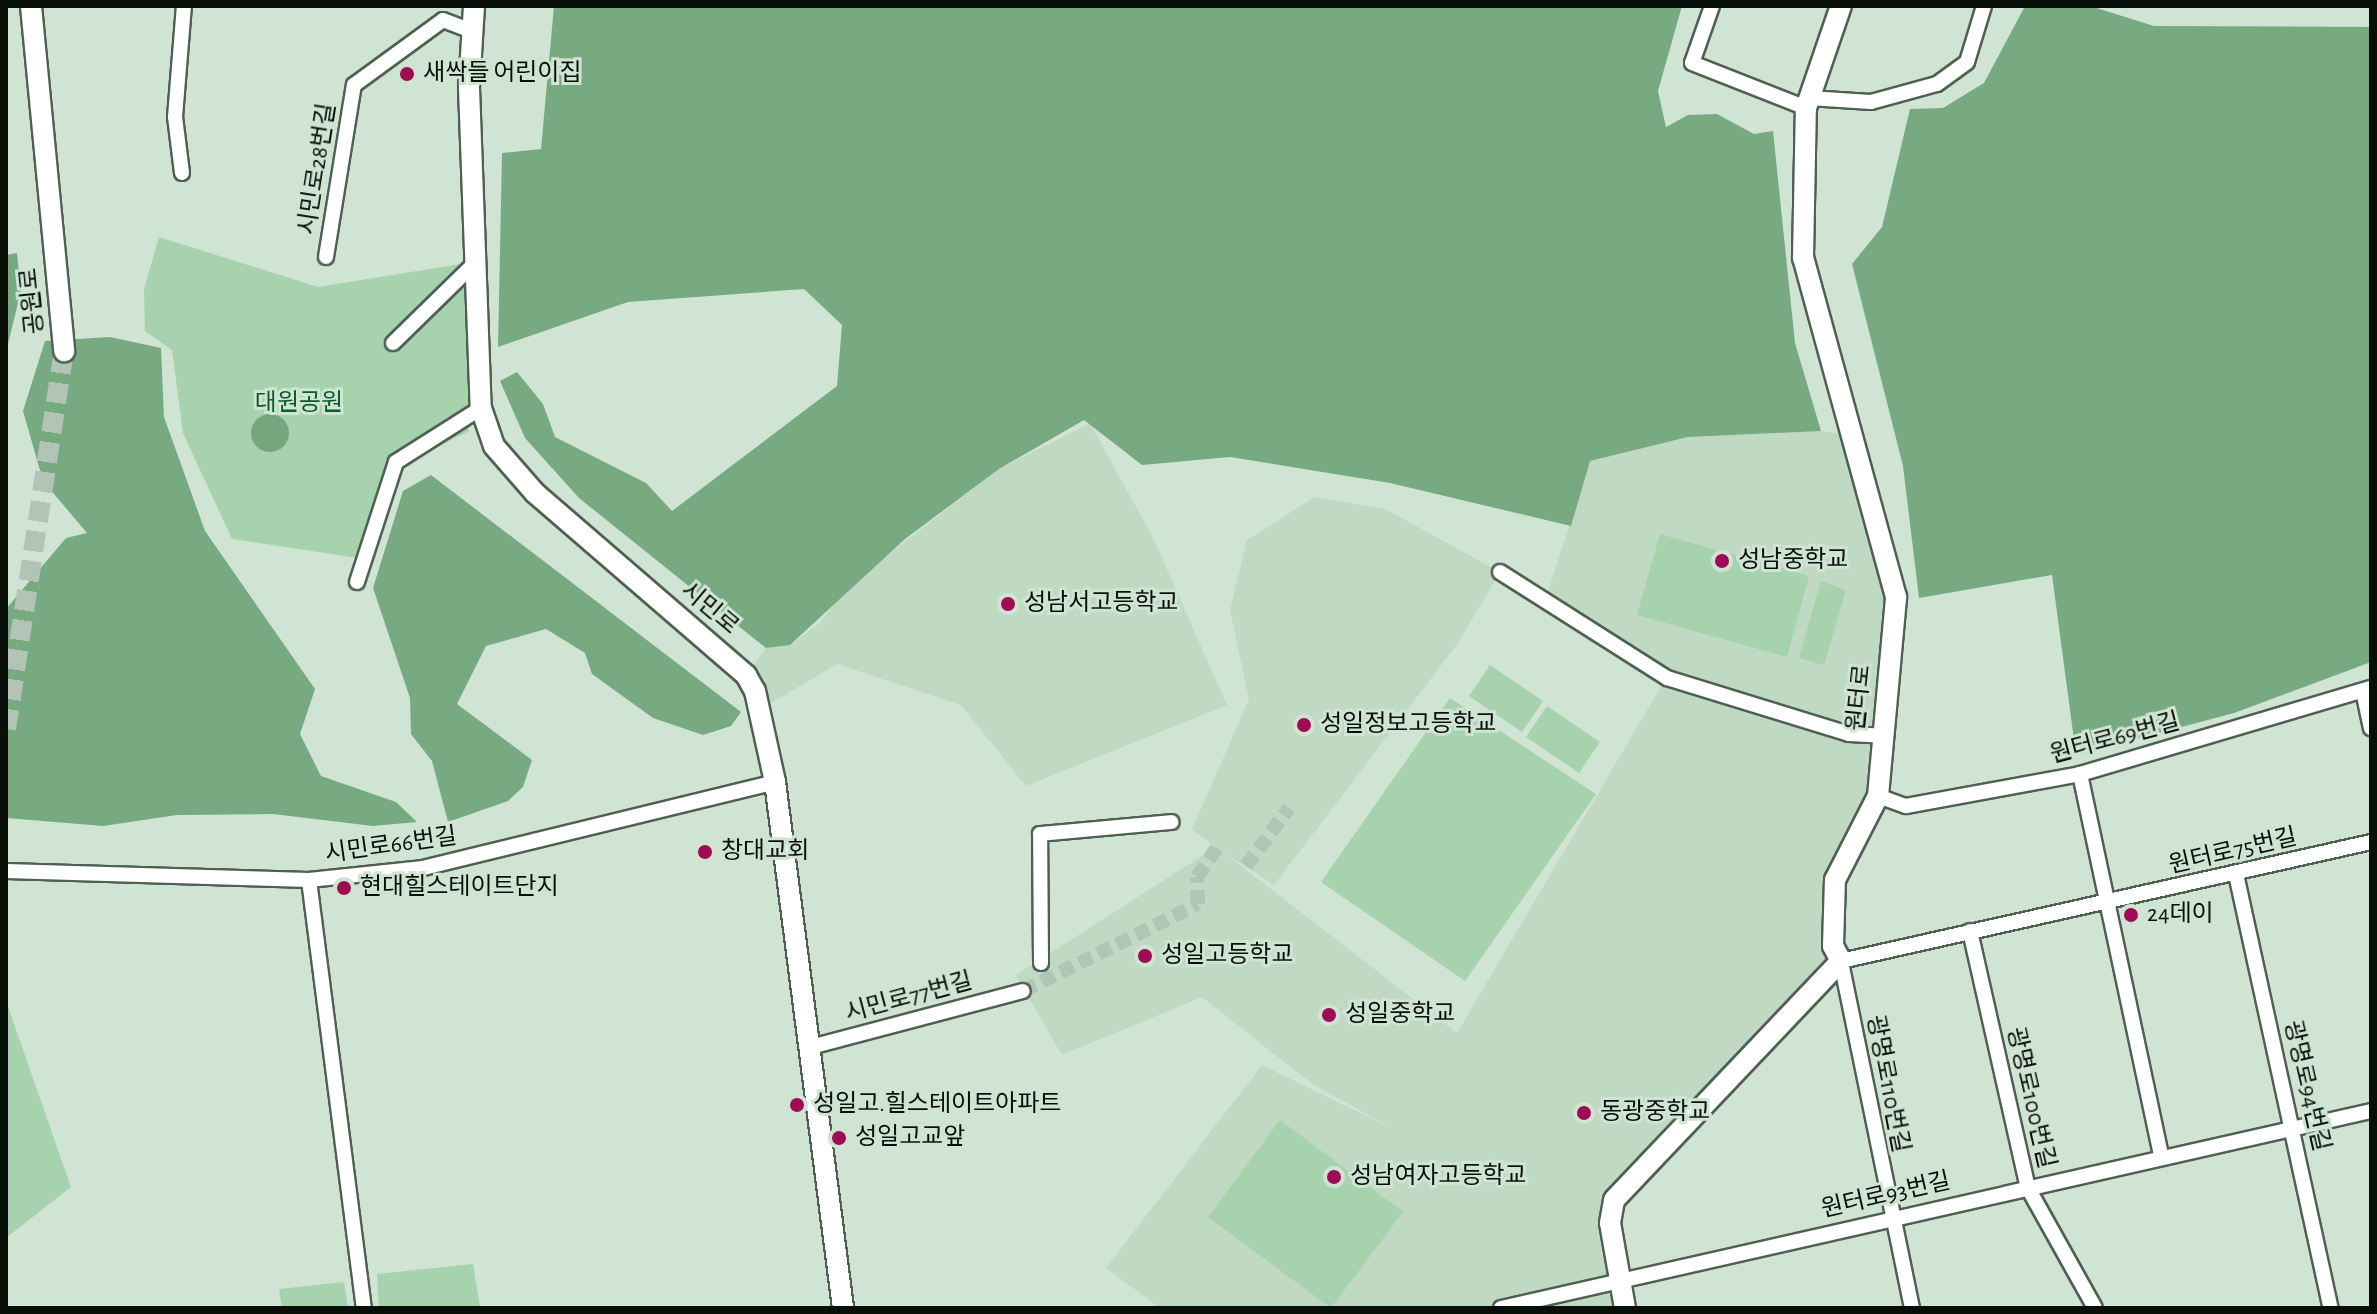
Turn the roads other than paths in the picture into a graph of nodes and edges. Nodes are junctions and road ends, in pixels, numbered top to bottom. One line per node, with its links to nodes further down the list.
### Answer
1 (31, 6): 14 (main road, 공원로)
2 (184, 6): 10 (street)
3 (474, 6): 8 (main road, 시민로)
4 (1712, 6): 9 (street)
5 (1841, 6): 9 (main road, 원터로)
6 (1984, 6): 9 (street)
7 (444, 13): 8 (street, 시민로28번길); 11 (street, 시민로28번길)
8 (472, 31): 12 (main road, 시민로)
9 (1808, 103): 20 (main road, 원터로)
10 (182, 173)
11 (326, 257)
12 (472, 266): 13 (street); 15 (main road, 시민로)
13 (393, 343)
14 (64, 351)
15 (481, 408): 17 (street); 22 (main road, 시민로)
16 (1500, 572): 20 (street)
17 (357, 582)
18 (2367, 690): 19 (street); 21 (street, 원터로69번길)
19 (2371, 728)
20 (1883, 736): 23 (main road, 원터로)
21 (2080, 774): 23 (street, 원터로69번길); 29 (street)
22 (775, 782): 28 (street, 시민로66번길); 34 (main road, 시민로)
23 (1878, 796): 31 (main road, 원터로)
24 (1171, 822): 32 (street)
25 (2371, 842): 27 (street, 원터로75번길)
26 (6, 871): 28 (street, 시민로66번길)
27 (2236, 874): 29 (street, 원터로75번길); 36 (street, 광명로94번길)
28 (309, 880): 41 (street)
29 (2104, 904): 30 (street, 원터로75번길); 37 (street)
30 (1970, 931): 31 (street, 원터로75번길); 38 (street, 광명로100번길)
31 (1841, 961): 39 (street, 광명로110번길); 40 (main road)
32 (1041, 963)
33 (1023, 991): 34 (street, 시민로77번길)
34 (807, 1048): 42 (main road, 시민로)
35 (2371, 1111): 36 (street, 원터로93번길)
36 (2294, 1130): 37 (street, 원터로93번길); 47 (street, 광명로94번길)
37 (2161, 1156): 38 (street, 원터로93번길)
38 (2028, 1188): 39 (street, 원터로93번길); 46 (street, 광명로100번길)
39 (1890, 1217): 40 (street, 원터로93번길); 45 (street, 광명로110번길)
40 (1621, 1280): 43 (street, 원터로93번길); 44 (main road)
41 (364, 1308)
42 (843, 1308)
43 (1501, 1308)
44 (1625, 1308)
45 (1912, 1308)
46 (2095, 1308)
47 (2331, 1308)

